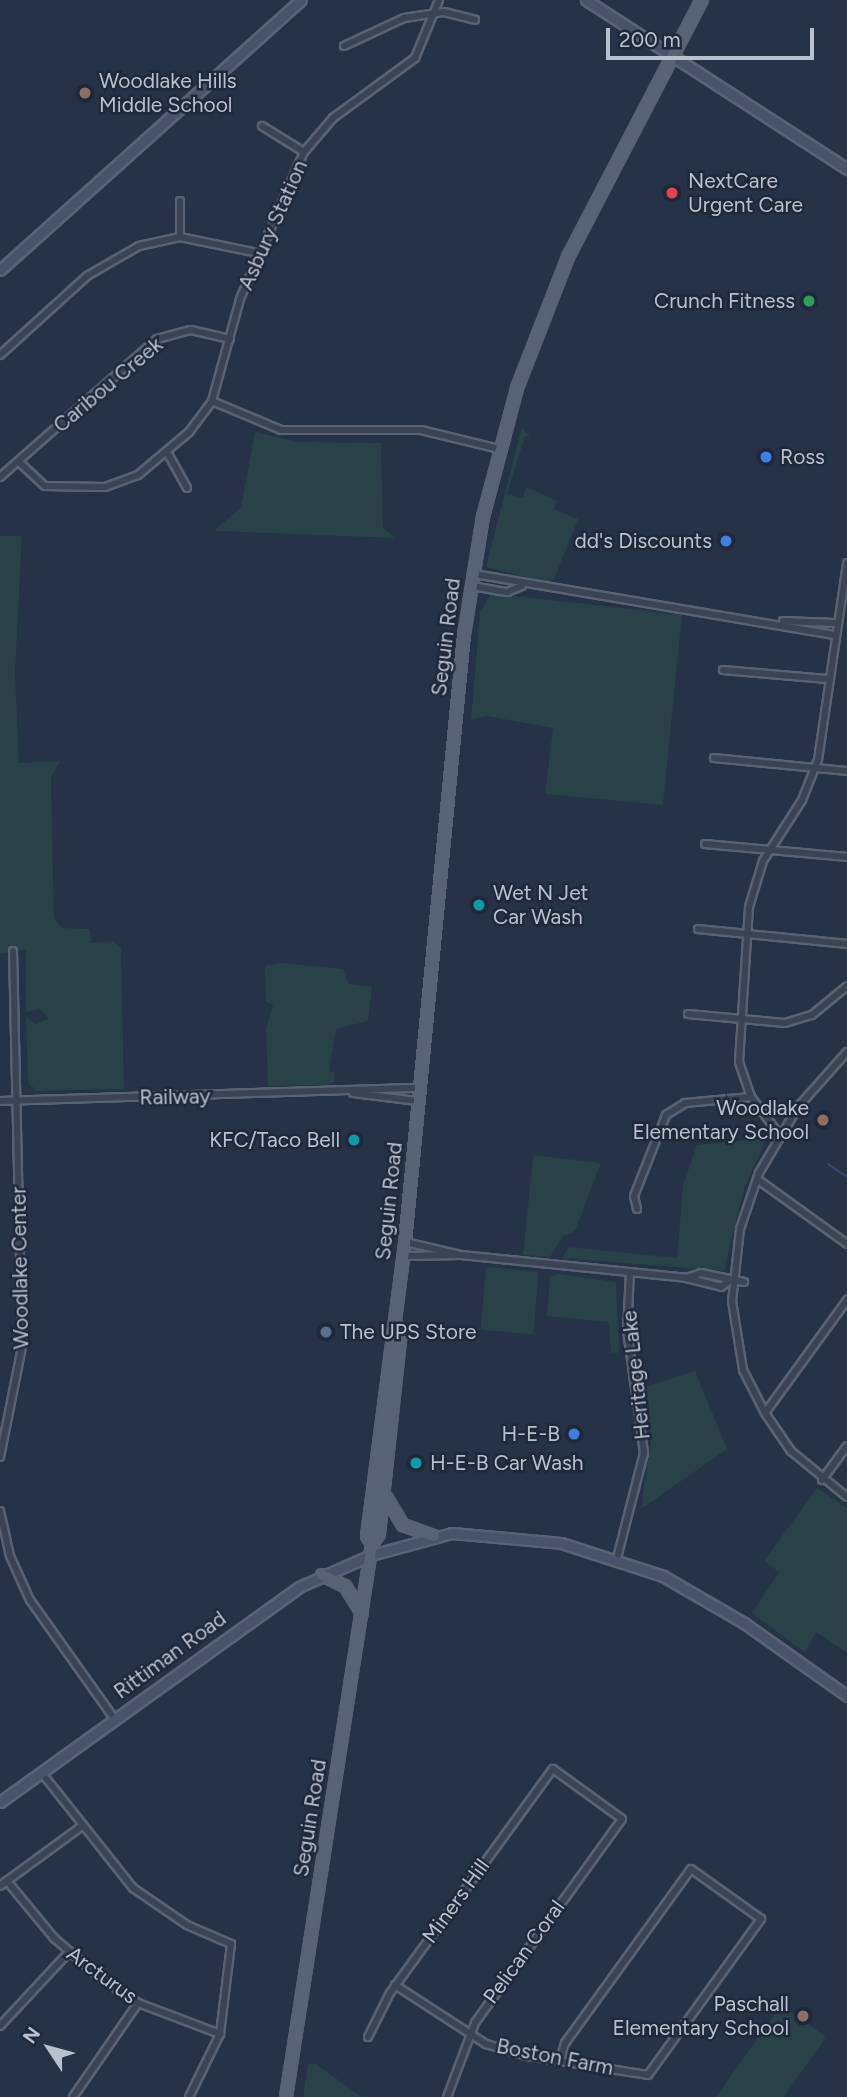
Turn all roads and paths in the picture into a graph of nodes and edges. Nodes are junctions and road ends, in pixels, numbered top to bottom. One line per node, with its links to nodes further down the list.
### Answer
1 (301, 0): 15 (main road)
2 (439, 0): 5 (street, Asbury Station)
3 (586, 0): 8 (main road)
4 (702, 0): 8 (main road, Seguin Road)
5 (438, 13): 6 (street); 7 (street); 10 (street, Asbury Station)
6 (475, 20)
7 (344, 46)
8 (677, 53): 11 (main road); 19 (main road, Seguin Road)
9 (262, 125): 10 (street)
10 (304, 152): 14 (street, Asbury Station)
11 (847, 169)
12 (180, 201): 13 (street)
13 (180, 237): 14 (street); 17 (street)
14 (258, 253): 16 (street, Asbury Station)
15 (0, 270)
16 (230, 339): 18 (street, Asbury Station); 21 (street, Caribou Creek)
17 (0, 355)
18 (212, 401): 19 (street); 20 (street)
19 (499, 449): 25 (main road, Seguin Road)
20 (167, 452): 21 (street); 23 (street)
21 (19, 462): 22 (street, Caribou Creek)
22 (0, 477)
23 (187, 488)
24 (847, 563): 29 (street)
25 (474, 574): 26 (main road, Seguin Road); 27 (street)
26 (472, 586): 27 (street); 47 (main road, Seguin Road)
27 (522, 586): 28 (street)
28 (783, 621): 29 (street); 30 (street)
29 (835, 623): 30 (street)
30 (833, 635): 32 (street)
31 (723, 670): 32 (street)
32 (828, 679): 34 (street)
33 (714, 758): 34 (street)
34 (816, 768): 35 (street); 37 (street)
35 (847, 771)
36 (705, 844): 37 (street)
37 (769, 851): 38 (street); 40 (street)
38 (847, 857)
39 (698, 929): 40 (street)
40 (747, 934): 41 (street); 45 (street)
41 (847, 944)
42 (13, 951): 51 (street, Woodlake Center)
43 (847, 986): 45 (street)
44 (688, 1014): 45 (street)
45 (739, 1020): 49 (street)
46 (847, 1052): 53 (street)
47 (420, 1088): 48 (street, Railway); 52 (main road, Seguin Road)
48 (351, 1092): 51 (street, Railway); 52 (street, Railway)
49 (751, 1097): 53 (street); 55 (street)
50 (0, 1101): 51 (street, Railway)
51 (17, 1101): 68 (street, Woodlake Center)
52 (418, 1101): 56 (main road, Seguin Road)
53 (779, 1135): 54 (street)
54 (757, 1179): 57 (street); 62 (street)
55 (637, 1209)
56 (405, 1242): 58 (street); 59 (main road, Seguin Road)
57 (847, 1244)
58 (461, 1255): 59 (street); 60 (street)
59 (403, 1256): 65 (main road, Seguin Road)
60 (630, 1272): 61 (street); 75 (street, Heritage Lake)
61 (686, 1278): 62 (street); 62 (street)
62 (731, 1281): 63 (street); 66 (street)
63 (744, 1282)
64 (847, 1300): 66 (street)
65 (395, 1323): 70 (main road, Seguin Road); 74 (main road, Seguin Road)
66 (765, 1413): 69 (street)
67 (847, 1446): 69 (street)
68 (0, 1457)
69 (822, 1480): 71 (street)
70 (384, 1493): 73 (main road); 74 (main road, Seguin Road)
71 (847, 1497)
72 (0, 1511): 79 (street)
73 (433, 1536): 74 (main road, Rittiman Road); 75 (main road, Rittiman Road)
74 (371, 1550): 76 (main road, Rittiman Road); 77 (main road, Seguin Road)
75 (617, 1558): 78 (main road, Rittiman Road)
76 (322, 1575): 77 (main road); 79 (main road, Rittiman Road)
77 (362, 1613): 96 (main road, Seguin Road)
78 (847, 1696)
79 (114, 1718): 81 (main road, Rittiman Road)
80 (553, 1769): 87 (street, Miners Hill); 91 (street, Pelican Coral)
81 (41, 1772): 82 (main road, Rittiman Road); 83 (street)
82 (0, 1802)
83 (82, 1826): 84 (street); 90 (street)
84 (7, 1881): 85 (street); 86 (street, Arcturus)
85 (0, 1886)
86 (69, 1952): 88 (street, Arcturus); 89 (street)
87 (395, 1985): 91 (street, Boston Farm); 92 (street, Miners Hill)
88 (138, 2003): 90 (street, Arcturus); 94 (street)
89 (0, 2026)
90 (220, 2034): 95 (street)
91 (467, 2036): 93 (street, Boston Farm); 97 (street, Pelican Coral)
92 (368, 2037)
93 (559, 2060): 93 (street, Boston Farm)
94 (73, 2097)
95 (189, 2097)
96 (286, 2097)
97 (447, 2097)

